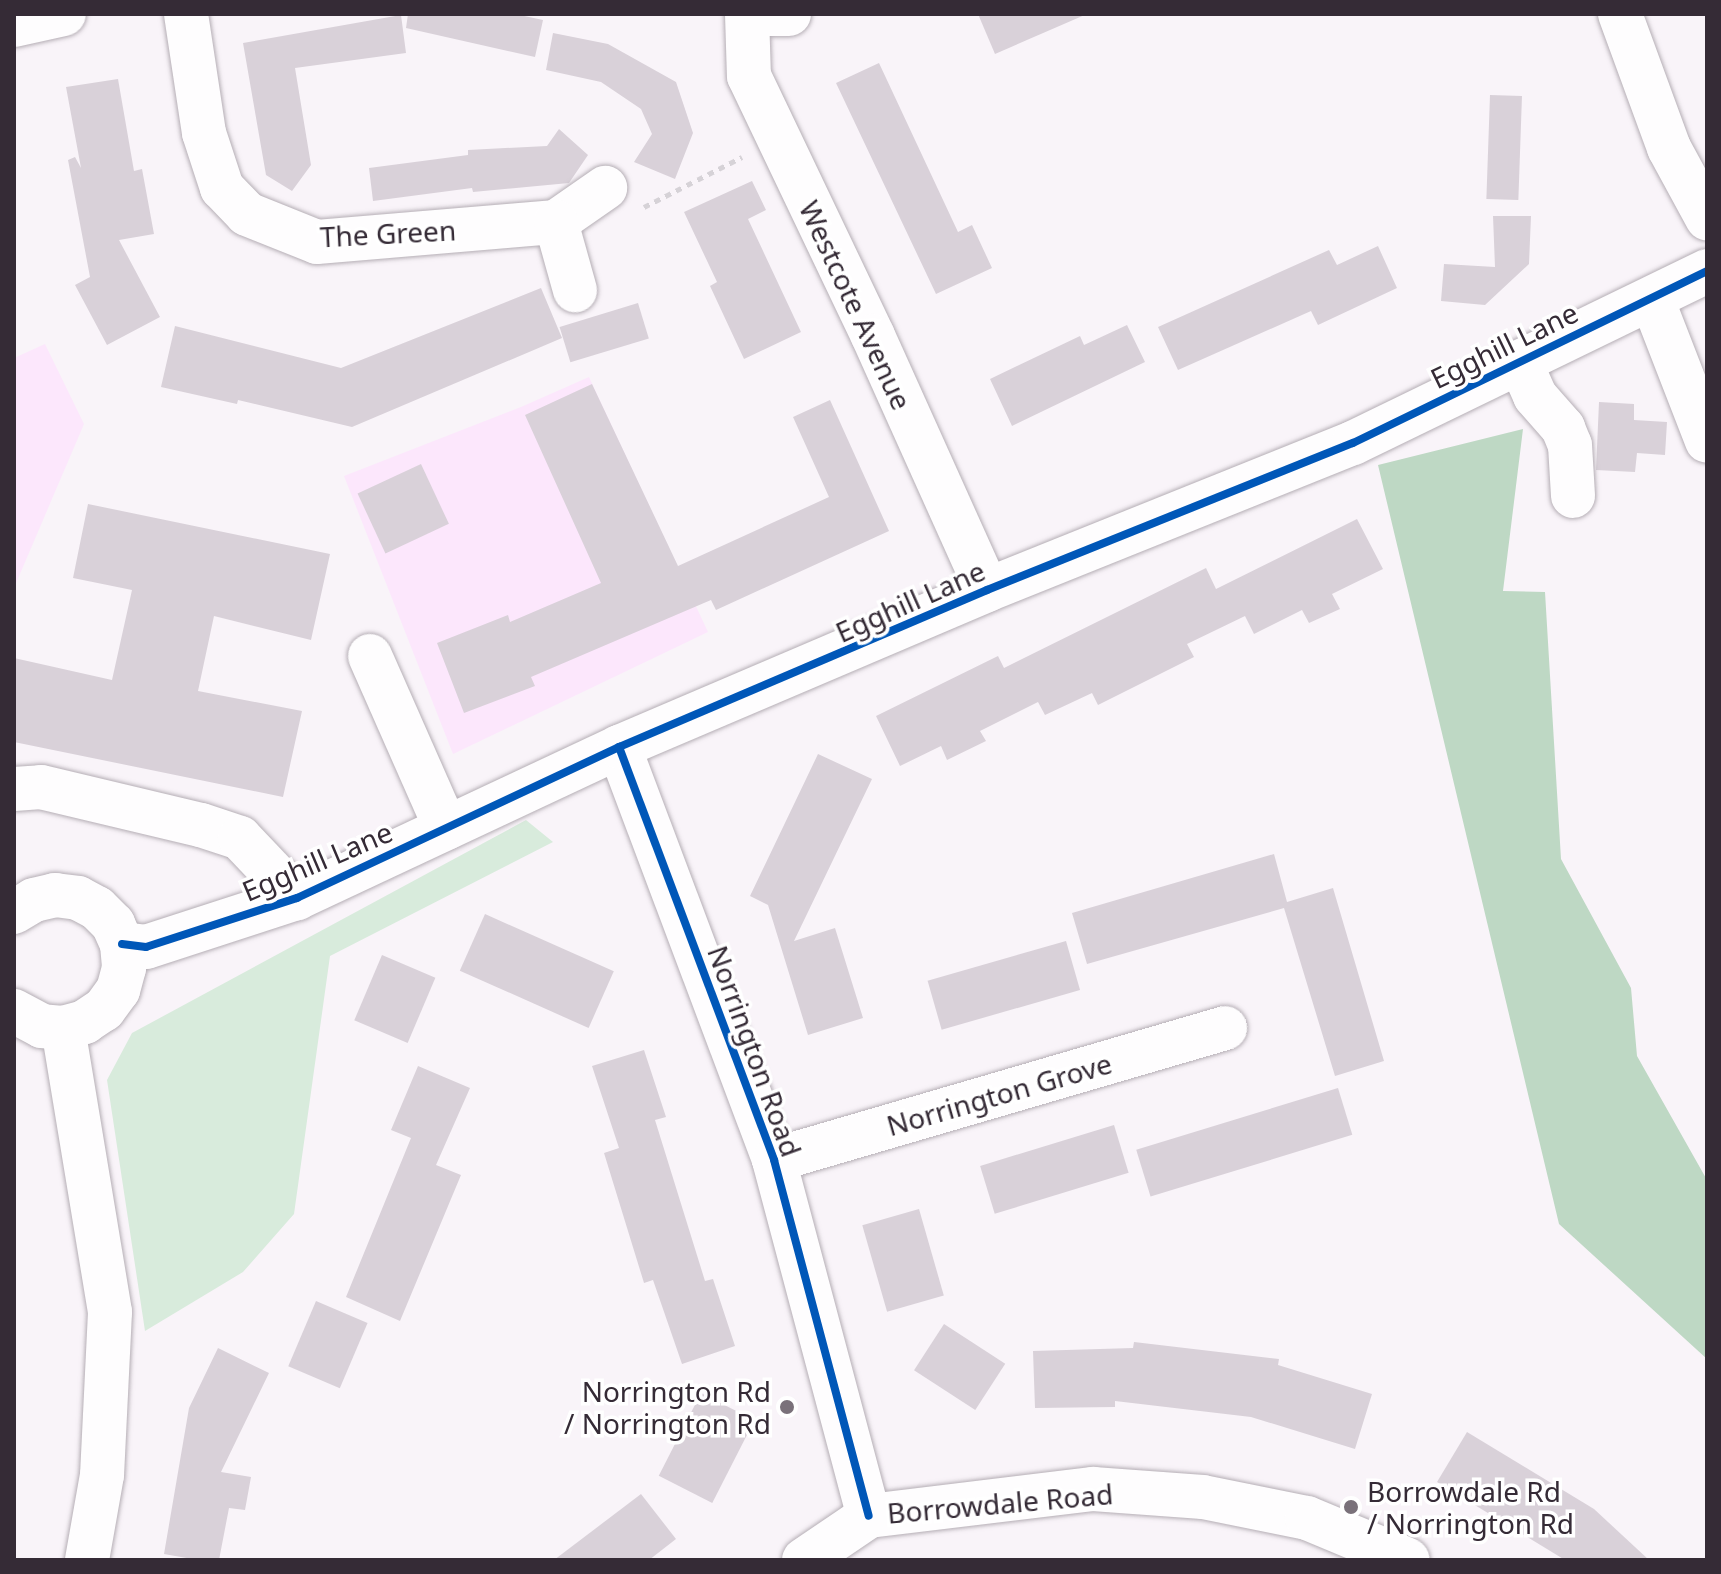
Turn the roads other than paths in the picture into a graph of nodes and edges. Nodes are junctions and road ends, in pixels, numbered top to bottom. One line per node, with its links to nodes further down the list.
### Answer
1 (64, 14): 8 (street)
2 (186, 14): 11 (street, The Green)
3 (747, 14): 18 (street, Westcote Avenue)
4 (769, 14): 5 (street)
5 (778, 14): 6 (street)
6 (789, 14)
7 (1620, 14): 10 (street)
8 (14, 25)
9 (605, 188): 11 (street, The Green)
10 (1707, 218)
11 (556, 222): 13 (street)
12 (1707, 271): 14 (street, Egghill Lane)
13 (575, 290)
14 (1652, 299): 15 (street, Egghill Lane); 16 (street)
15 (1520, 362): 17 (street); 18 (street, Egghill Lane)
16 (1707, 441)
17 (1573, 496)
18 (987, 590): 20 (street, Egghill Lane)
19 (370, 656): 22 (street)
20 (619, 747): 22 (street, Egghill Lane); 29 (street, Norrington Road)
21 (14, 789): 23 (street)
22 (446, 828): 23 (street, Egghill Lane)
23 (297, 898): 25 (street, Egghill Lane)
24 (14, 911): 25 (street)
25 (122, 944): 27 (street)
26 (14, 1011): 27 (street)
27 (63, 1028): 31 (street)
28 (1225, 1028): 29 (street, Norrington Grove)
29 (774, 1160): 30 (street, Norrington Road)
30 (869, 1516): 32 (street); 33 (street, Borrowdale Road)
31 (87, 1560)
32 (804, 1560)
33 (1408, 1560)

